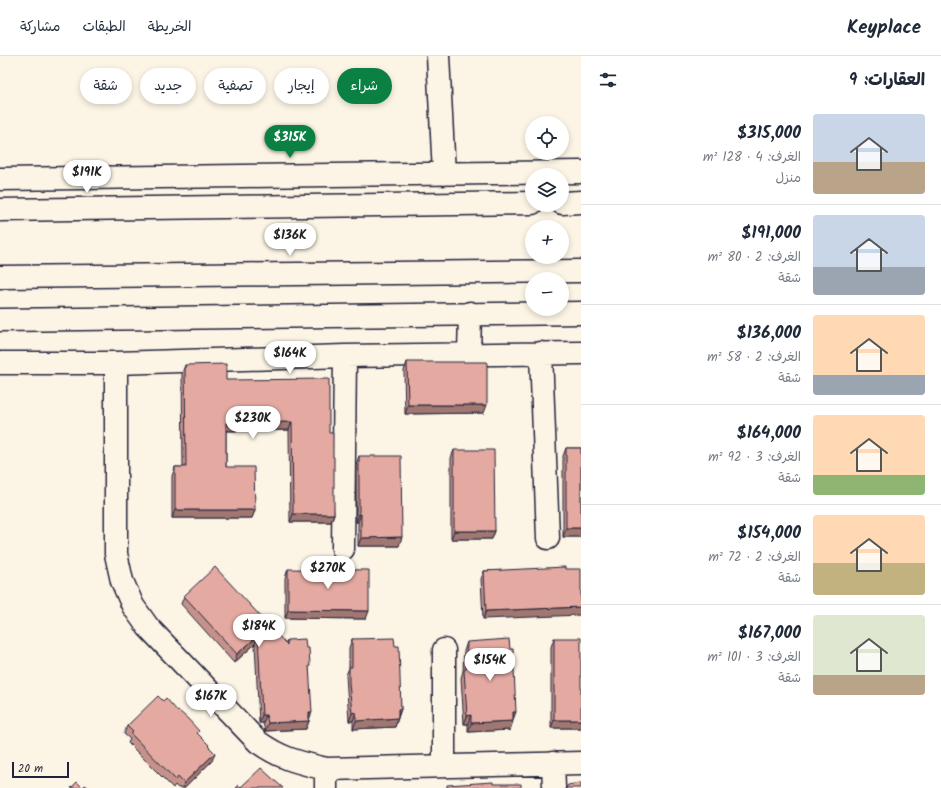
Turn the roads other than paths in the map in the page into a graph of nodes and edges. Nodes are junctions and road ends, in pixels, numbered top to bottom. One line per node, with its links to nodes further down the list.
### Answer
1 (438, 56): 3 (street)
2 (581, 172): 3 (street)
3 (444, 174): 5 (street)
4 (0, 179): 5 (street)
5 (70, 179): 10 (street)
6 (569, 202): 7 (street)
7 (581, 202)
8 (525, 203): 10 (street)
9 (0, 210): 10 (street)
10 (70, 210)
11 (581, 271): 12 (street)
12 (0, 278)
13 (581, 313): 14 (street)
14 (470, 314): 15 (street); 18 (street)
15 (0, 320)
16 (541, 353): 17 (street); 18 (street); 22 (street)
17 (581, 353)
18 (469, 355): 19 (street)
19 (345, 356): 21 (street); 23 (street)
20 (0, 363): 21 (street)
21 (116, 363): 28 (street)
22 (548, 538)
23 (344, 549)
24 (444, 650): 27 (street)
25 (553, 763): 26 (street); 27 (street); 29 (street)
26 (581, 763)
27 (444, 765): 28 (street)
28 (326, 778)
29 (554, 788)

